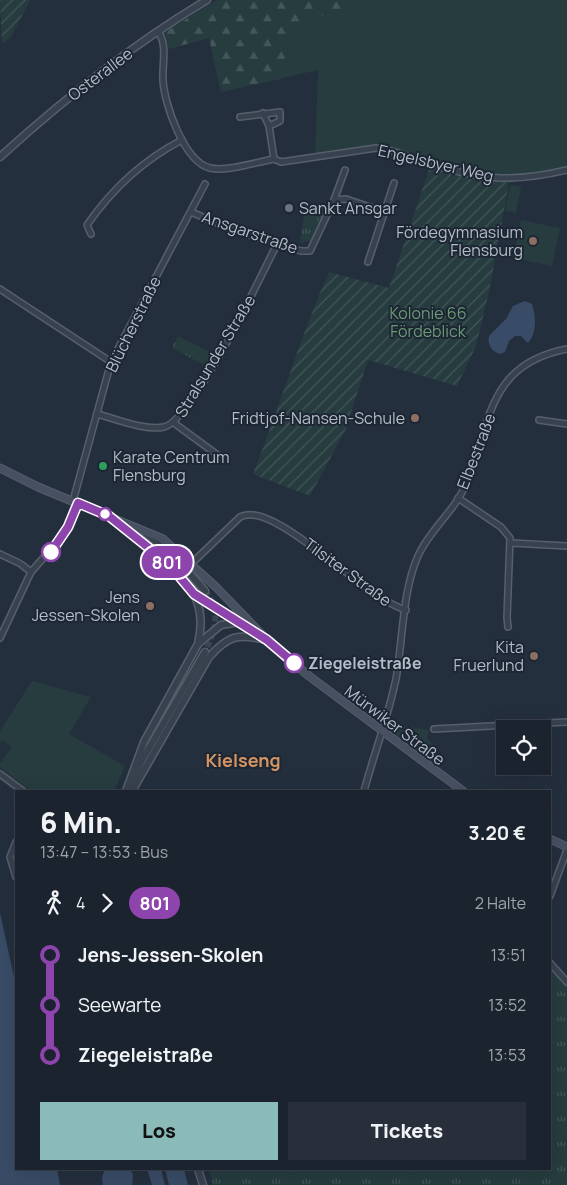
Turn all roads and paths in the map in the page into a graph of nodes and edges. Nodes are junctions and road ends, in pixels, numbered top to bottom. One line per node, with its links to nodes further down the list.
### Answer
1 (207, 0): 2 (street, Osterallee)
2 (158, 31): 6 (street); 7 (street, Osterallee)
3 (263, 113): 4 (street); 5 (street); 5 (street)
4 (240, 117)
5 (268, 126): 8 (street)
6 (182, 140): 8 (street, Engelsbyer Weg); 16 (street)
7 (0, 157)
8 (274, 159): 10 (street, Engelsbyer Weg)
9 (345, 170): 13 (street)
10 (567, 170)
11 (394, 183): 15 (street)
12 (205, 184): 14 (street, Blücherstraße)
13 (334, 200): 15 (street); 17 (street, Ansgarstraße)
14 (191, 212): 17 (street, Ansgarstraße); 21 (street, Blücherstraße)
15 (384, 212): 18 (street)
16 (91, 234)
17 (277, 244): 24 (street, Stralsunder Straße)
18 (368, 262)
19 (0, 289): 21 (street)
20 (567, 349): 28 (street, Elbestraße)
21 (111, 362): 22 (street, Blücherstraße)
22 (97, 414): 24 (street, Stralsunder Straße); 29 (street, Blücherstraße)
23 (539, 420): 25 (street)
24 (174, 422): 26 (street)
25 (567, 424)
26 (218, 456)
27 (0, 468): 29 (main road, Mürwiker Straße)
28 (458, 498): 32 (street); 39 (street, Elbestraße)
29 (76, 502): 30 (main road, Mürwiker Straße); 36 (street, Blücherstraße)
30 (109, 516): 31 (main road, Mürwiker Straße); 38 (main road, Mürwiker Straße)
31 (141, 528): 35 (main road, Mürwiker Straße); 37 (street)
32 (512, 543): 33 (street); 41 (street)
33 (567, 546)
34 (0, 554): 36 (street)
35 (191, 564): 39 (street, Tilsiter Straße); 42 (main road, Mürwiker Straße)
36 (31, 572): 43 (street, Blücherstraße)
37 (205, 592)
38 (194, 594): 40 (main road, Mürwiker Straße); 45 (street)
39 (406, 610): 49 (street, Tilsiter Straße)
40 (238, 622): 42 (street); 44 (main road, Mürwiker Straße); 45 (street)
41 (508, 627)
42 (259, 632): 44 (main road, Mürwiker Straße)
43 (0, 638)
44 (267, 640): 49 (main road, Mürwiker Straße); 54 (street)
45 (198, 644): 52 (street)
46 (205, 652): 53 (street)
47 (567, 722): 48 (street)
48 (434, 729)
49 (381, 732): 55 (street, Tilsiter Straße); 56 (main road, Mürwiker Straße)
50 (0, 774): 51 (street)
51 (21, 790)
52 (129, 790)
53 (129, 790)
54 (130, 790)
55 (364, 790)
56 (462, 790)
57 (551, 840): 59 (main road)
58 (15, 844): 60 (street)
59 (567, 848): 61 (street)
60 (15, 874)
61 (551, 893)
62 (551, 963): 63 (street)
63 (567, 982)
64 (198, 1170): 65 (street)
65 (203, 1185)

